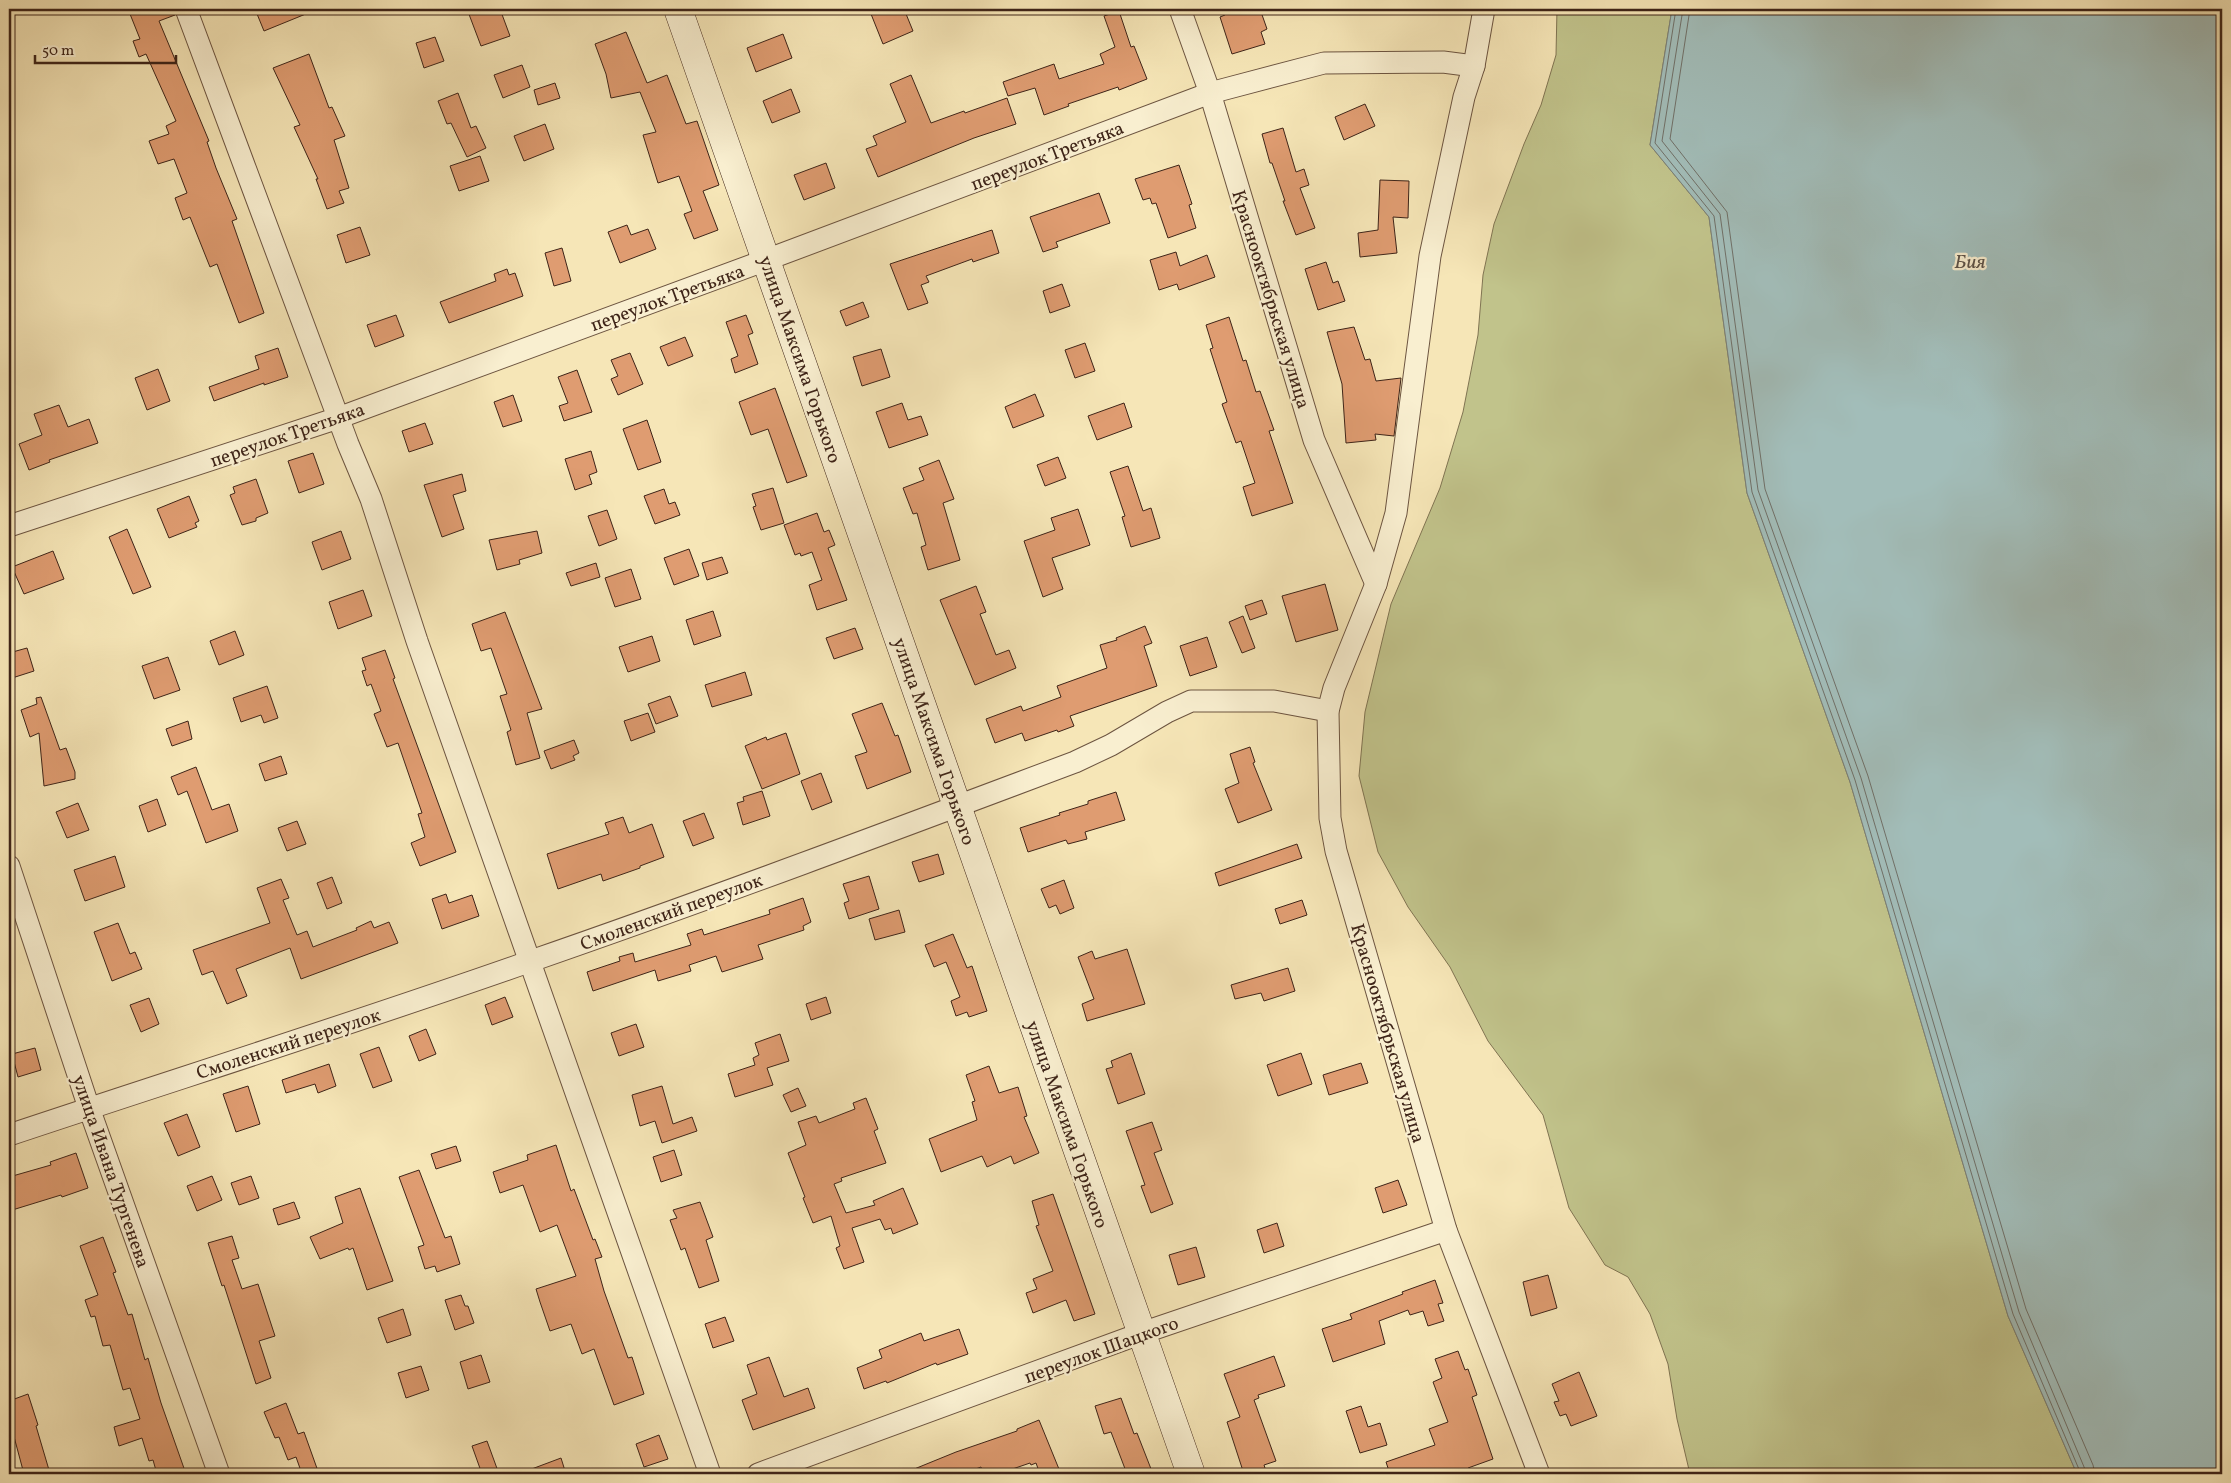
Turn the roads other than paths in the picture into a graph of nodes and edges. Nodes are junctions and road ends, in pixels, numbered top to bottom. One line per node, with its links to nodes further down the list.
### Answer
1 (186, 9): 8 (street)
2 (678, 9): 7 (main road, улица Максима Горького)
3 (1180, 9): 6 (street, Краснооктябрьская улица)
4 (1484, 9): 5 (street, Краснооктябрьская улица)
5 (1474, 66): 6 (street, переулок Третьяка); 10 (street, Краснооктябрьская улица)
6 (1210, 93): 7 (street, переулок Третьяка); 10 (street, Краснооктябрьская улица)
7 (766, 260): 8 (street, переулок Третьяка); 12 (main road, улица Максима Горького)
8 (338, 418): 9 (street, переулок Третьяка); 14 (street)
9 (9, 526)
10 (1376, 584): 11 (street, Краснооктябрьская улица)
11 (1328, 711): 12 (street, Смоленский переулок); 17 (street, Краснооктябрьская улица)
12 (958, 806): 14 (street, Смоленский переулок); 18 (main road, улица Максима Горького)
13 (9, 866): 15 (street, улица Ивана Тургенева)
14 (531, 961): 15 (street, Смоленский переулок); 20 (street)
15 (89, 1108): 16 (street, Смоленский переулок); 19 (street, улица Ивана Тургенева)
16 (9, 1135)
17 (1446, 1230): 18 (street, переулок Шацкого); 23 (street, Краснооктябрьская улица)
18 (1142, 1333): 21 (street, переулок Шацкого); 22 (main road, улица Максима Горького)
19 (219, 1474)
20 (710, 1474)
21 (758, 1474)
22 (1191, 1474)
23 (1539, 1474)

